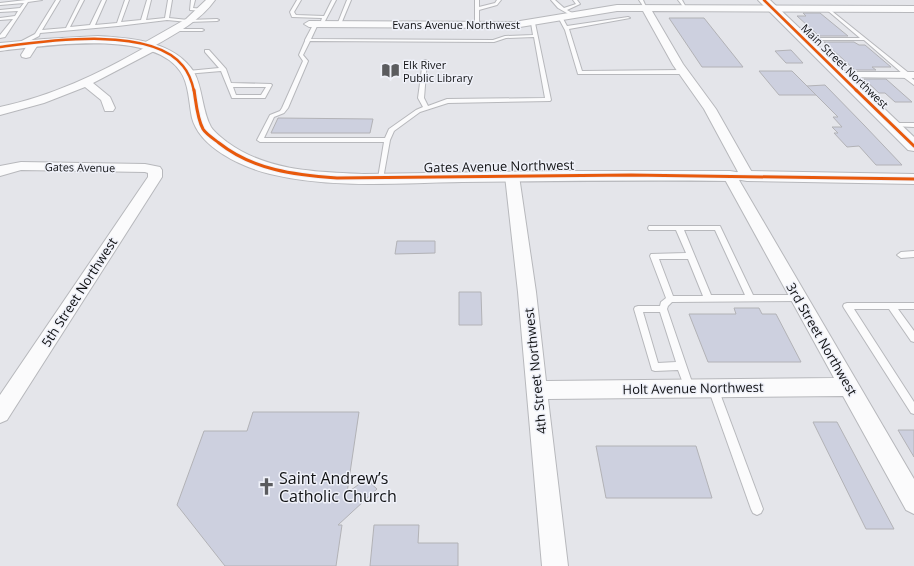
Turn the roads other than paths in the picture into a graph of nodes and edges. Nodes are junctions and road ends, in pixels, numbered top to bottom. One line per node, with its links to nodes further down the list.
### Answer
1 (40, 0): 19 (lane)
2 (58, 0): 52 (lane)
3 (82, 0): 47 (lane)
4 (104, 0): 44 (lane)
5 (127, 0): 41 (lane)
6 (149, 0): 37 (lane)
7 (170, 0): 34 (lane)
8 (193, 0): 27 (lane)
9 (211, 0): 27 (street)
10 (299, 0): 38 (lane)
11 (334, 0): 38 (lane)
12 (349, 0): 40 (lane)
13 (477, 0): 25 (lane)
14 (499, 0): 25 (lane)
15 (553, 0): 30 (lane)
16 (575, 0): 30 (lane)
17 (680, 0): 23 (lane)
18 (898, 0): 28 (street)
19 (27, 1): 20 (lane); 24 (lane)
20 (0, 4)
21 (643, 4): 23 (street, Evans Avenue Northwest); 30 (street, Evans Avenue Northwest); 61 (street, 3rd Street Northwest)
22 (769, 5): 23 (street, Evans Avenue Northwest); 26 (street, Evans Avenue Northwest); 53 (main road, Main Street Northwest)
23 (686, 8)
24 (22, 9): 29 (lane); 31 (lane)
25 (477, 9): 42 (lane)
26 (828, 9): 28 (street, Evans Avenue Northwest); 54 (lane)
27 (202, 10): 35 (street)
28 (913, 10)
29 (0, 11)
30 (562, 14): 39 (street, Evans Avenue Northwest); 46 (lane)
31 (16, 17): 33 (lane); 43 (lane)
32 (628, 18): 46 (lane)
33 (0, 19)
34 (167, 19): 35 (lane); 37 (lane)
35 (189, 20): 36 (lane); 48 (street)
36 (217, 20)
37 (143, 22): 41 (lane)
38 (318, 22): 40 (street, Evans Avenue Northwest); 55 (lane)
39 (533, 23): 42 (street, Evans Avenue Northwest); 50 (lane)
40 (339, 24): 42 (street, Evans Avenue Northwest)
41 (118, 25): 44 (lane)
42 (477, 26)
43 (10, 27): 45 (lane); 51 (lane)
44 (92, 27): 47 (lane)
45 (0, 28)
46 (566, 28): 61 (lane)
47 (67, 30): 52 (lane)
48 (175, 30): 49 (lane); 57 (street)
49 (202, 30)
50 (536, 36): 55 (lane); 67 (lane)
51 (0, 37)
52 (36, 38): 56 (street); 57 (street)
53 (804, 39): 54 (lane); 63 (main road, Main Street Northwest)
54 (865, 39): 64 (lane)
55 (307, 40): 72 (lane)
56 (0, 47)
57 (149, 47): 62 (street); 65 (street)
58 (207, 51): 60 (lane)
59 (425, 61): 67 (lane)
60 (223, 69): 62 (lane); 66 (lane)
61 (682, 72): 77 (street, 3rd Street Northwest)
62 (188, 73): 78 (street, Gates Avenue Northwest)
63 (842, 75): 64 (street); 71 (main road, Main Street Northwest)
64 (910, 77)
65 (86, 83): 68 (street); 69 (street)
66 (230, 85): 66 (lane)
67 (426, 107): 72 (lane)
68 (109, 108)
69 (0, 111)
70 (914, 124): 71 (lane)
71 (892, 125): 73 (main road, Main Street Northwest)
72 (387, 140): 78 (lane)
73 (911, 140)
74 (155, 170): 75 (street, Gates Avenue); 99 (street, 5th Street Northwest)
75 (2, 171)
76 (512, 176): 77 (street, Gates Avenue Northwest); 78 (street, Gates Avenue Northwest); 97 (street, 4th Street Northwest)
77 (738, 176): 79 (street, Gates Avenue Northwest); 85 (street, 3rd Street Northwest)
78 (381, 178)
79 (914, 179)
80 (652, 228): 81 (lane)
81 (679, 228): 84 (lane); 88 (lane)
82 (914, 254): 83 (lane)
83 (901, 255)
84 (690, 256): 86 (lane); 87 (lane)
85 (799, 298): 88 (lane); 94 (street, 3rd Street Northwest)
86 (670, 299): 87 (lane); 91 (lane)
87 (708, 299): 88 (lane)
88 (751, 299)
89 (891, 306): 90 (lane); 92 (lane); 98 (lane)
90 (914, 306)
91 (663, 309): 93 (lane); 93 (lane)
92 (914, 338)
93 (681, 366): 95 (lane)
94 (849, 386): 96 (street, Holt Avenue Northwest); 100 (street, 3rd Street Northwest)
95 (689, 388): 96 (street, Holt Avenue Northwest); 97 (street, Holt Avenue Northwest)
96 (713, 388): 101 (lane)
97 (538, 390): 102 (street, 4th Street Northwest)
98 (914, 410)
99 (0, 413)
100 (914, 502)
101 (757, 509)
102 (555, 566)

